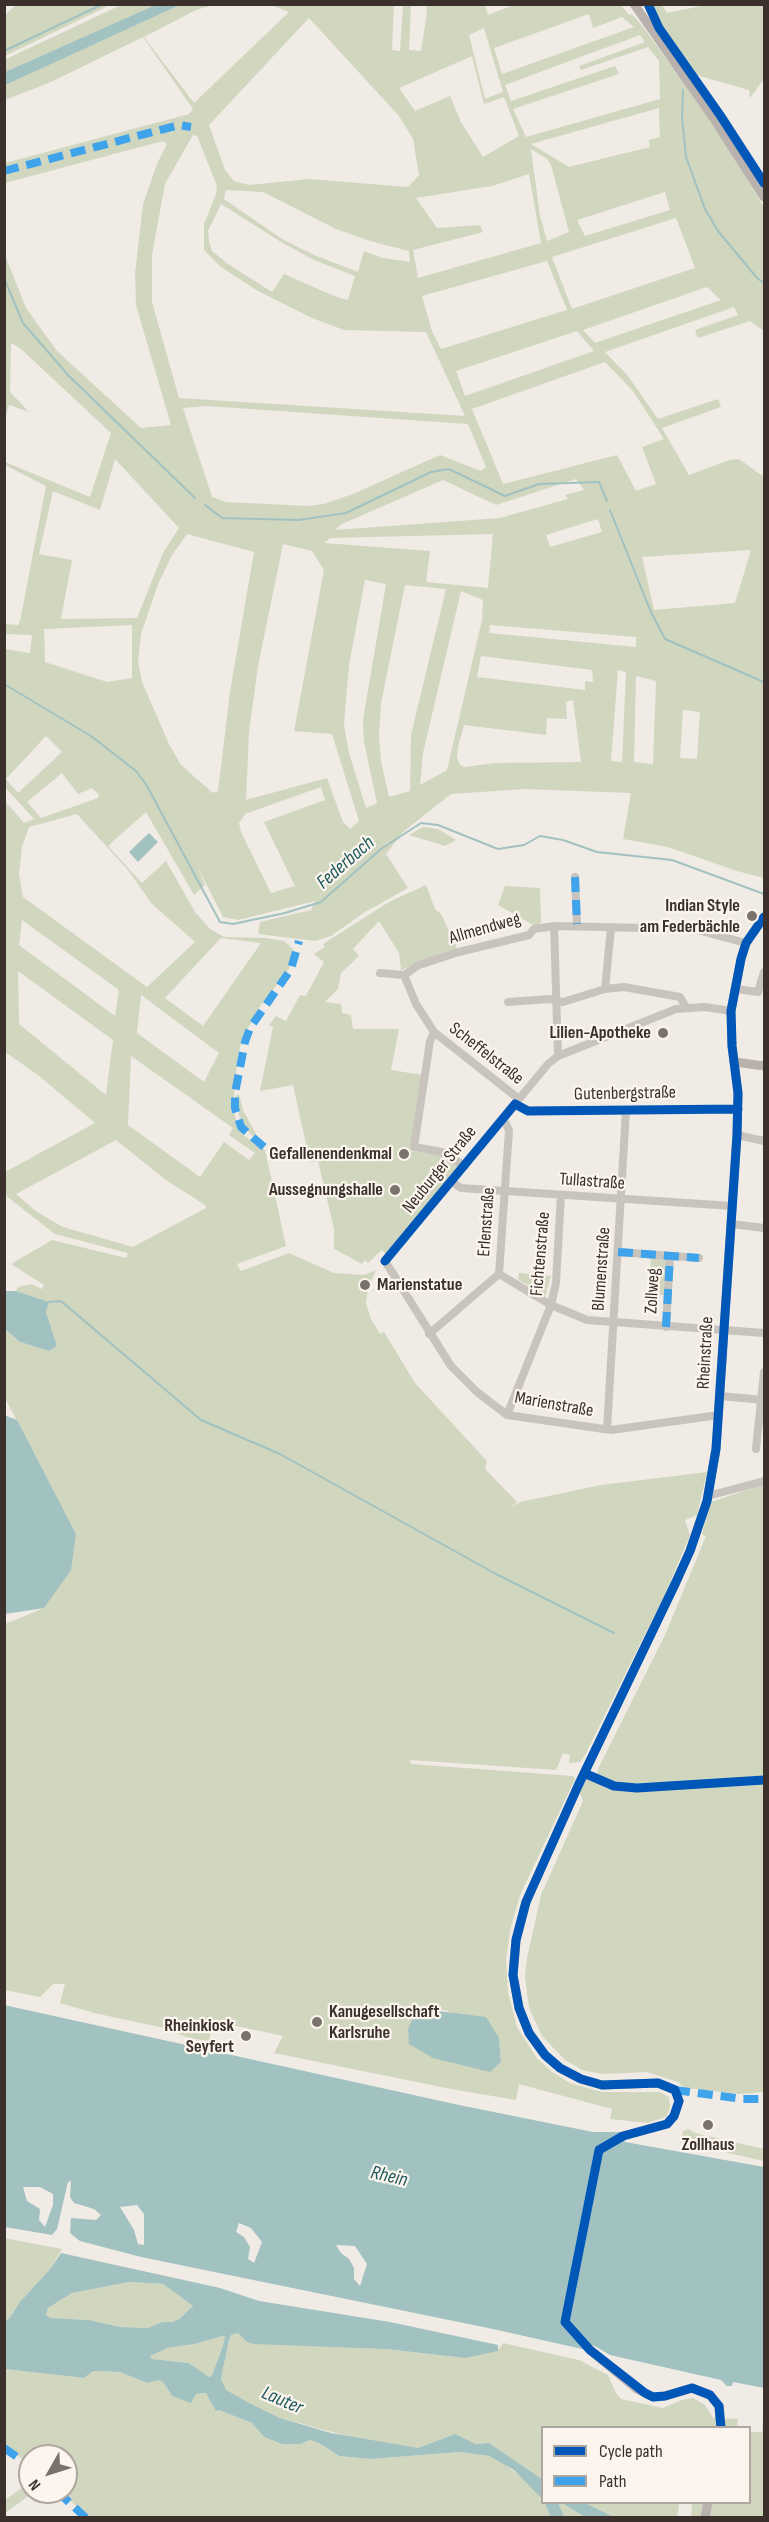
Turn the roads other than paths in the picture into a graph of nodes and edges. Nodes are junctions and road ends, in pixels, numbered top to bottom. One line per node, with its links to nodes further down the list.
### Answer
1 (633, 4): 2 (main road)
2 (765, 197)
3 (575, 878): 5 (street)
4 (765, 917): 8 (main road, Rheinstraße)
5 (577, 924): 6 (street, Allmendweg); 7 (street, Allmendweg)
6 (554, 926): 11 (street, Allmendweg); 15 (street)
7 (611, 928): 8 (street, Allmendweg); 13 (street)
8 (746, 943): 12 (main road, Rheinstraße)
9 (765, 972): 12 (street)
10 (380, 973): 11 (street)
11 (404, 975): 18 (street, Scheffelstraße)
12 (736, 988): 17 (main road, Rheinstraße)
13 (605, 989): 15 (street); 16 (street)
14 (508, 1002): 15 (street)
15 (556, 1002): 19 (street)
16 (686, 1007): 17 (street, Neuburger Straße); 19 (street, Neuburger Straße)
17 (731, 1011): 20 (main road, Rheinstraße)
18 (434, 1032): 22 (street, Scheffelstraße); 28 (street, Scheffelstraße)
19 (558, 1056): 22 (street, Neuburger Straße)
20 (735, 1062): 21 (main road); 23 (main road, Rheinstraße)
21 (765, 1066)
22 (517, 1101): 24 (street, Gutenbergstraße); 25 (street, Neuburger Straße)
23 (738, 1109): 24 (street, Gutenbergstraße); 26 (main road, Rheinstraße)
24 (626, 1110): 32 (street, Blumenstraße)
25 (503, 1118): 28 (street, Neuburger Straße); 30 (street, Erlenstraße)
26 (737, 1135): 27 (street); 33 (main road, Rheinstraße)
27 (765, 1141)
28 (465, 1166): 29 (street, Neuburger Straße)
29 (452, 1182): 30 (street, Tullastraße); 39 (street, Neuburger Straße)
30 (504, 1191): 31 (street, Tullastraße); 40 (street, Erlenstraße)
31 (561, 1195): 32 (street, Tullastraße); 41 (street, Fichtenstraße)
32 (622, 1198): 33 (street, Tullastraße); 36 (street, Blumenstraße)
33 (732, 1206): 34 (main road, Rheinstraße)
34 (731, 1224): 35 (street); 44 (main road, Rheinstraße)
35 (765, 1228)
36 (618, 1252): 37 (street, Zollweg); 42 (street, Blumenstraße)
37 (670, 1256): 38 (street, Zollweg); 43 (street, Zollweg)
38 (699, 1258)
39 (385, 1261): 46 (street, Marienstraße)
40 (499, 1274): 41 (street); 46 (street, Erlenstraße)
41 (551, 1305): 42 (street); 50 (street, Fichtenstraße)
42 (614, 1323): 43 (street); 52 (street, Blumenstraße)
43 (666, 1327): 44 (street)
44 (724, 1330): 45 (street); 48 (main road, Rheinstraße)
45 (765, 1333)
46 (429, 1334): 50 (street, Marienstraße)
47 (764, 1372): 49 (street)
48 (720, 1396): 49 (street); 51 (main road, Rheinstraße)
49 (763, 1400): 53 (street)
50 (507, 1414): 52 (street, Marienstraße)
51 (719, 1415): 52 (street, Marienstraße); 55 (main road, Rheinstraße)
52 (607, 1429)
53 (756, 1449)
54 (765, 1481): 55 (street)
55 (708, 1496): 56 (main road, Rheinstraße)
56 (623, 2136)
57 (590, 2350): 58 (main road)
58 (721, 2426)

